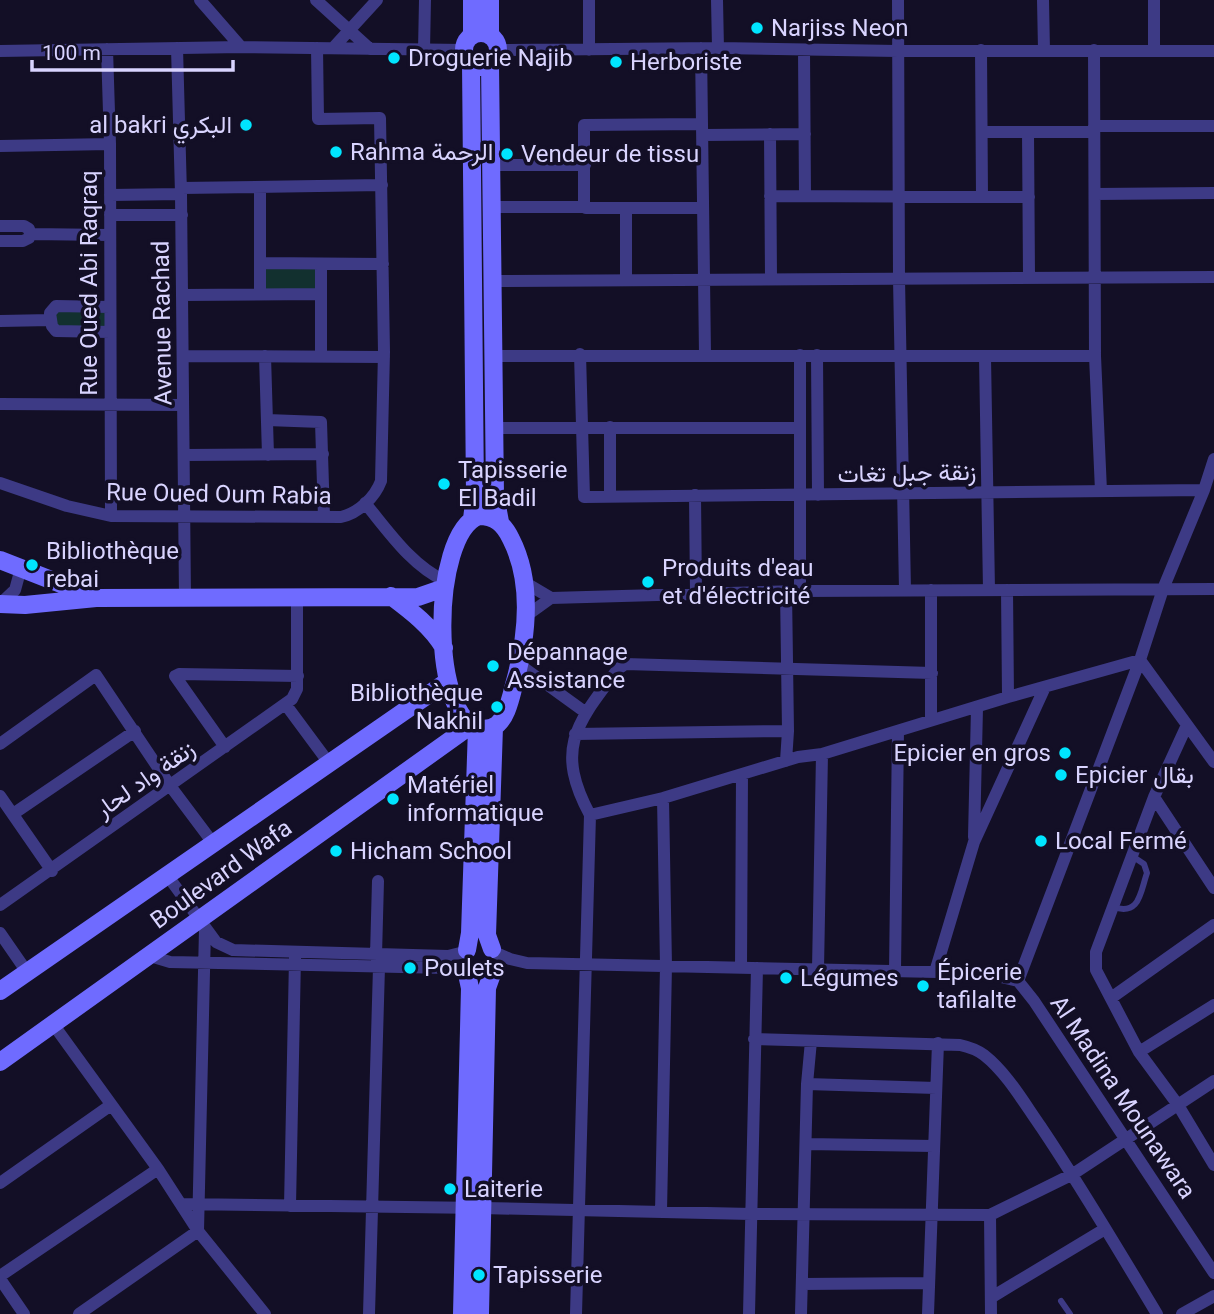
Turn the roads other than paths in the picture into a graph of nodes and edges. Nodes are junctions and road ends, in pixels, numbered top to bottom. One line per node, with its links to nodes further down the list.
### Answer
1 (200, 0): 13 (street)
2 (377, 0): 12 (street)
3 (425, 0): 21 (street)
4 (472, 0): 22 (street)
5 (490, 0): 22 (street)
6 (589, 0): 23 (street)
7 (717, 0): 18 (street)
8 (898, 0): 30 (street)
9 (1043, 0): 26 (street)
10 (1154, 0): 28 (street)
11 (320, 1): 12 (street)
12 (349, 30): 16 (street); 20 (street)
13 (241, 47): 14 (street); 15 (street)
14 (177, 48): 19 (street); 45 (street, Avenue Rachad)
15 (317, 48): 16 (street); 43 (street, Rue Oued Oum Rabia)
16 (333, 48): 20 (street)
17 (701, 48): 18 (street); 23 (street); 34 (street)
18 (718, 48): 24 (street)
19 (107, 49): 29 (street); 39 (street, Rue Oued Abi Raqraq)
20 (370, 49): 21 (street)
21 (424, 50): 22 (street)
22 (481, 50): 23 (street); 42 (street); 119 (street)
23 (589, 50)
24 (804, 50): 30 (street); 38 (street)
25 (981, 50): 26 (street); 30 (street); 35 (street)
26 (1044, 50): 27 (street)
27 (1094, 50): 28 (street); 33 (street)
28 (1154, 50): 31 (street)
29 (0, 51)
30 (897, 51): 51 (street)
31 (1214, 51)
32 (1214, 126): 33 (street)
33 (1094, 129): 36 (street); 47 (street)
34 (703, 130): 37 (street); 41 (street); 57 (street)
35 (982, 132): 36 (street); 52 (street)
36 (1028, 132): 53 (street)
37 (770, 134): 38 (street); 50 (street)
38 (805, 134): 49 (street)
39 (110, 144): 40 (street); 48 (street, Rue Oued Abi Raqraq)
40 (0, 146)
41 (585, 164): 42 (street); 55 (street)
42 (491, 165): 54 (street)
43 (382, 185): 44 (street); 66 (street, Rue Oued Oum Rabia)
44 (260, 187): 45 (street); 64 (street)
45 (181, 191): 48 (street); 59 (street, Avenue Rachad)
46 (1214, 193): 47 (street)
47 (1095, 194): 68 (street)
48 (110, 195): 58 (street, Rue Oued Abi Raqraq)
49 (805, 195): 50 (street); 51 (street)
50 (770, 196): 72 (street)
51 (899, 196): 52 (street); 73 (street)
52 (982, 197): 53 (street)
53 (1029, 197): 67 (street)
54 (492, 207): 55 (street); 74 (street)
55 (585, 207): 56 (street)
56 (626, 208): 57 (street); 70 (street)
57 (703, 208): 71 (street)
58 (110, 215): 59 (street); 62 (street, Rue Oued Abi Raqraq)
59 (182, 215): 77 (street, Avenue Rachad)
60 (0, 226): 61 (street)
61 (30, 234): 62 (street); 63 (street)
62 (109, 234): 78 (street, Rue Oued Abi Raqraq)
63 (0, 241)
64 (260, 263): 65 (street); 75 (street)
65 (321, 264): 66 (street); 76 (street)
66 (383, 264): 92 (street, Rue Oued Oum Rabia)
67 (1029, 276): 68 (street); 73 (street)
68 (1095, 277): 69 (street); 90 (street)
69 (1214, 277)
70 (626, 279): 71 (street); 74 (street)
71 (703, 279): 72 (street); 83 (street)
72 (771, 279): 73 (street)
73 (899, 279): 89 (street)
74 (492, 281): 88 (street)
75 (260, 294): 76 (street); 77 (street)
76 (321, 294): 91 (street)
77 (183, 295): 86 (street, Avenue Rachad)
78 (110, 307): 79 (street); 81 (street, Rue Oued Abi Raqraq)
79 (51, 320): 80 (street); 81 (street)
80 (0, 321)
81 (110, 332): 95 (street, Rue Oued Abi Raqraq)
82 (579, 354): 83 (street); 88 (street); 98 (street)
83 (705, 354): 84 (street)
84 (800, 355): 85 (street); 101 (street)
85 (817, 355): 89 (street); 112 (street)
86 (183, 356): 87 (street); 96 (street, Avenue Rachad)
87 (265, 356): 91 (street); 97 (street)
88 (494, 356): 100 (street)
89 (900, 356): 93 (street); 113 (street)
90 (1095, 356): 93 (street); 108 (street)
91 (321, 357): 92 (street)
92 (384, 357): 115 (street, Rue Oued Oum Rabia)
93 (985, 357): 109 (street)
94 (0, 404): 95 (street)
95 (109, 405): 96 (street); 116 (street, Rue Oued Abi Raqraq)
96 (183, 405): 103 (street, Avenue Rachad)
97 (267, 420): 102 (street); 104 (street)
98 (582, 426): 99 (street); 100 (street); 114 (street, زنقة جبل تغات)
99 (610, 427): 101 (street); 114 (street)
100 (494, 428): 120 (street)
101 (800, 428): 111 (street)
102 (323, 454): 104 (street); 118 (street)
103 (184, 455): 104 (street); 117 (street, Avenue Rachad)
104 (268, 455)
105 (1214, 459): 107 (street)
106 (0, 483): 116 (street, Rue Oued Oum Rabia)
107 (1204, 490): 108 (street, زنقة جبل تغات); 125 (street)
108 (1101, 491): 109 (street, زنقة جبل تغات)
109 (988, 493): 113 (street, زنقة جبل تغات); 129 (street)
110 (695, 495): 111 (street, زنقة جبل تغات); 114 (street, زنقة جبل تغات); 133 (street)
111 (800, 495): 112 (street, زنقة جبل تغات); 132 (street)
112 (818, 495): 113 (street, زنقة جبل تغات)
113 (904, 495): 127 (street)
114 (610, 496)
115 (365, 503): 118 (street, Rue Oued Oum Rabia); 124 (street)
116 (111, 516): 117 (street, Rue Oued Oum Rabia)
117 (184, 516): 118 (street, Rue Oued Oum Rabia); 136 (street, Avenue Rachad)
118 (324, 517)
119 (472, 519): 120 (street); 124 (street)
120 (499, 522): 123 (street)
121 (0, 560): 122 (street)
122 (20, 568): 137 (street); 139 (street)
123 (524, 582): 138 (street); 140 (street)
124 (445, 584): 135 (street); 141 (street)
125 (1163, 589): 126 (street); 130 (street); 142 (street)
126 (1214, 589)
127 (905, 590): 128 (street); 132 (street)
128 (931, 590): 129 (street); 145 (street)
129 (989, 590): 130 (street)
130 (1007, 590): 149 (street)
131 (786, 591): 132 (street); 133 (street); 144 (street)
132 (800, 591)
133 (696, 593): 138 (street)
134 (298, 596): 135 (street); 136 (street); 146 (street)
135 (391, 596): 141 (street)
136 (184, 597): 137 (street)
137 (96, 598): 139 (street)
138 (551, 598): 140 (street)
139 (0, 604)
140 (526, 616): 143 (street)
141 (444, 648): 147 (street)
142 (1140, 660): 148 (street); 154 (street); 202 (street)
143 (520, 665): 152 (street); 155 (street)
144 (787, 670): 145 (street); 152 (street); 157 (street)
145 (932, 673): 153 (street)
146 (298, 676): 150 (street); 161 (street)
147 (448, 681): 155 (street); 165 (street, Boulevard Wafa)
148 (1045, 687): 149 (street); 173 (street)
149 (1008, 697): 151 (street)
150 (286, 705): 161 (street, زنقة واد لحار); 165 (street)
151 (977, 708): 153 (street); 173 (street)
152 (585, 712): 159 (street)
153 (931, 720): 158 (street)
154 (1186, 725): 164 (street); 169 (street)
155 (480, 727): 182 (street, Boulevard Wafa); 185 (street); 186 (street)
156 (135, 731): 160 (street); 167 (street); 171 (street)
157 (788, 731): 159 (street); 163 (street)
158 (898, 731): 162 (street); 197 (street)
159 (575, 734): 172 (street)
160 (0, 744)
161 (225, 747): 167 (street, زنقة واد لحار)
162 (821, 754): 163 (street); 196 (street)
163 (786, 761): 166 (street)
164 (1214, 762)
165 (329, 763): 174 (street, Boulevard Wafa)
166 (742, 774): 170 (street); 194 (street)
167 (171, 787): 174 (street); 176 (street, زنقة واد لحار)
168 (0, 796): 171 (street)
169 (1154, 797): 175 (street); 179 (street)
170 (663, 798): 172 (street); 193 (street)
171 (13, 814): 176 (street)
172 (590, 815): 192 (street)
173 (974, 842): 199 (street)
174 (213, 843): 177 (street, Boulevard Wafa)
175 (1132, 856): 181 (street); 181 (lane)
176 (51, 871): 180 (street, زنقة واد لحار)
177 (167, 875): 182 (street); 198 (street, Boulevard Wafa)
178 (378, 881): 189 (street)
179 (1214, 888)
180 (0, 905)
181 (1113, 907): 204 (street)
182 (202, 925): 187 (street, Boulevard Wafa); 188 (street); 191 (street)
183 (1214, 925): 204 (street)
184 (0, 933): 198 (street)
185 (466, 951): 186 (street); 189 (street); 200 (street)
186 (493, 951): 190 (street); 201 (street)
187 (150, 956): 191 (street); 206 (street, Boulevard Wafa)
188 (295, 959): 189 (street); 191 (street); 226 (street)
189 (378, 961): 200 (street); 227 (street)
190 (527, 962): 192 (street); 201 (street)
191 (205, 963): 225 (street)
192 (586, 964): 193 (street); 229 (street)
193 (666, 966): 194 (street); 230 (street)
194 (741, 967): 195 (street)
195 (757, 968): 196 (street); 207 (street)
196 (818, 969): 197 (street)
197 (895, 971): 199 (street)
198 (27, 972): 203 (street, Boulevard Wafa)
199 (935, 972): 202 (street)
200 (466, 973): 201 (street); 228 (street)
201 (492, 973): 228 (street)
202 (1018, 981): 217 (street, Al Madina Mounawara)
203 (0, 991)
204 (1111, 998): 210 (street)
205 (1214, 1005): 210 (street)
206 (53, 1024): 211 (street, Boulevard Wafa); 215 (street)
207 (754, 1039): 208 (street); 231 (street)
208 (811, 1041): 209 (street); 213 (street)
209 (938, 1044): 214 (street); 222 (street)
210 (1139, 1052): 216 (street)
211 (0, 1062)
212 (1214, 1081): 216 (street)
213 (807, 1084): 214 (street); 218 (street)
214 (936, 1088): 219 (street)
215 (111, 1105): 221 (street); 223 (street)
216 (1178, 1105): 217 (street); 220 (street)
217 (1124, 1139): 222 (street); 237 (street, Al Madina Mounawara)
218 (806, 1144): 219 (street); 232 (street)
219 (934, 1146): 233 (street)
220 (1213, 1162)
221 (158, 1169): 224 (street); 238 (street)
222 (1073, 1174): 234 (street); 235 (street)
223 (0, 1183)
224 (180, 1204): 225 (street); 236 (street)
225 (198, 1205): 226 (street); 236 (street)
226 (290, 1206): 227 (street)
227 (373, 1208): 228 (street); 247 (street)
228 (473, 1208): 229 (street); 248 (street); 249 (street)
229 (579, 1210): 230 (street); 250 (street)
230 (661, 1212): 231 (street)
231 (751, 1214): 232 (street); 251 (street)
232 (804, 1215): 233 (street); 240 (street)
233 (931, 1215): 234 (street); 239 (street)
234 (990, 1215): 242 (street)
235 (1105, 1229): 242 (street); 256 (street)
236 (198, 1230): 245 (street); 246 (street)
237 (1214, 1273)
238 (0, 1278): 244 (street)
239 (928, 1283): 240 (street); 253 (street)
240 (802, 1284): 252 (street)
241 (1214, 1296): 257 (street)
242 (992, 1297): 254 (street)
243 (1061, 1301): 255 (lane)
244 (24, 1314)
245 (79, 1314)
246 (265, 1314)
247 (369, 1314)
248 (462, 1314)
249 (480, 1314)
250 (576, 1314)
251 (749, 1314)
252 (801, 1314)
253 (928, 1314)
254 (992, 1314)
255 (1070, 1314)
256 (1157, 1314)
257 (1182, 1314)

